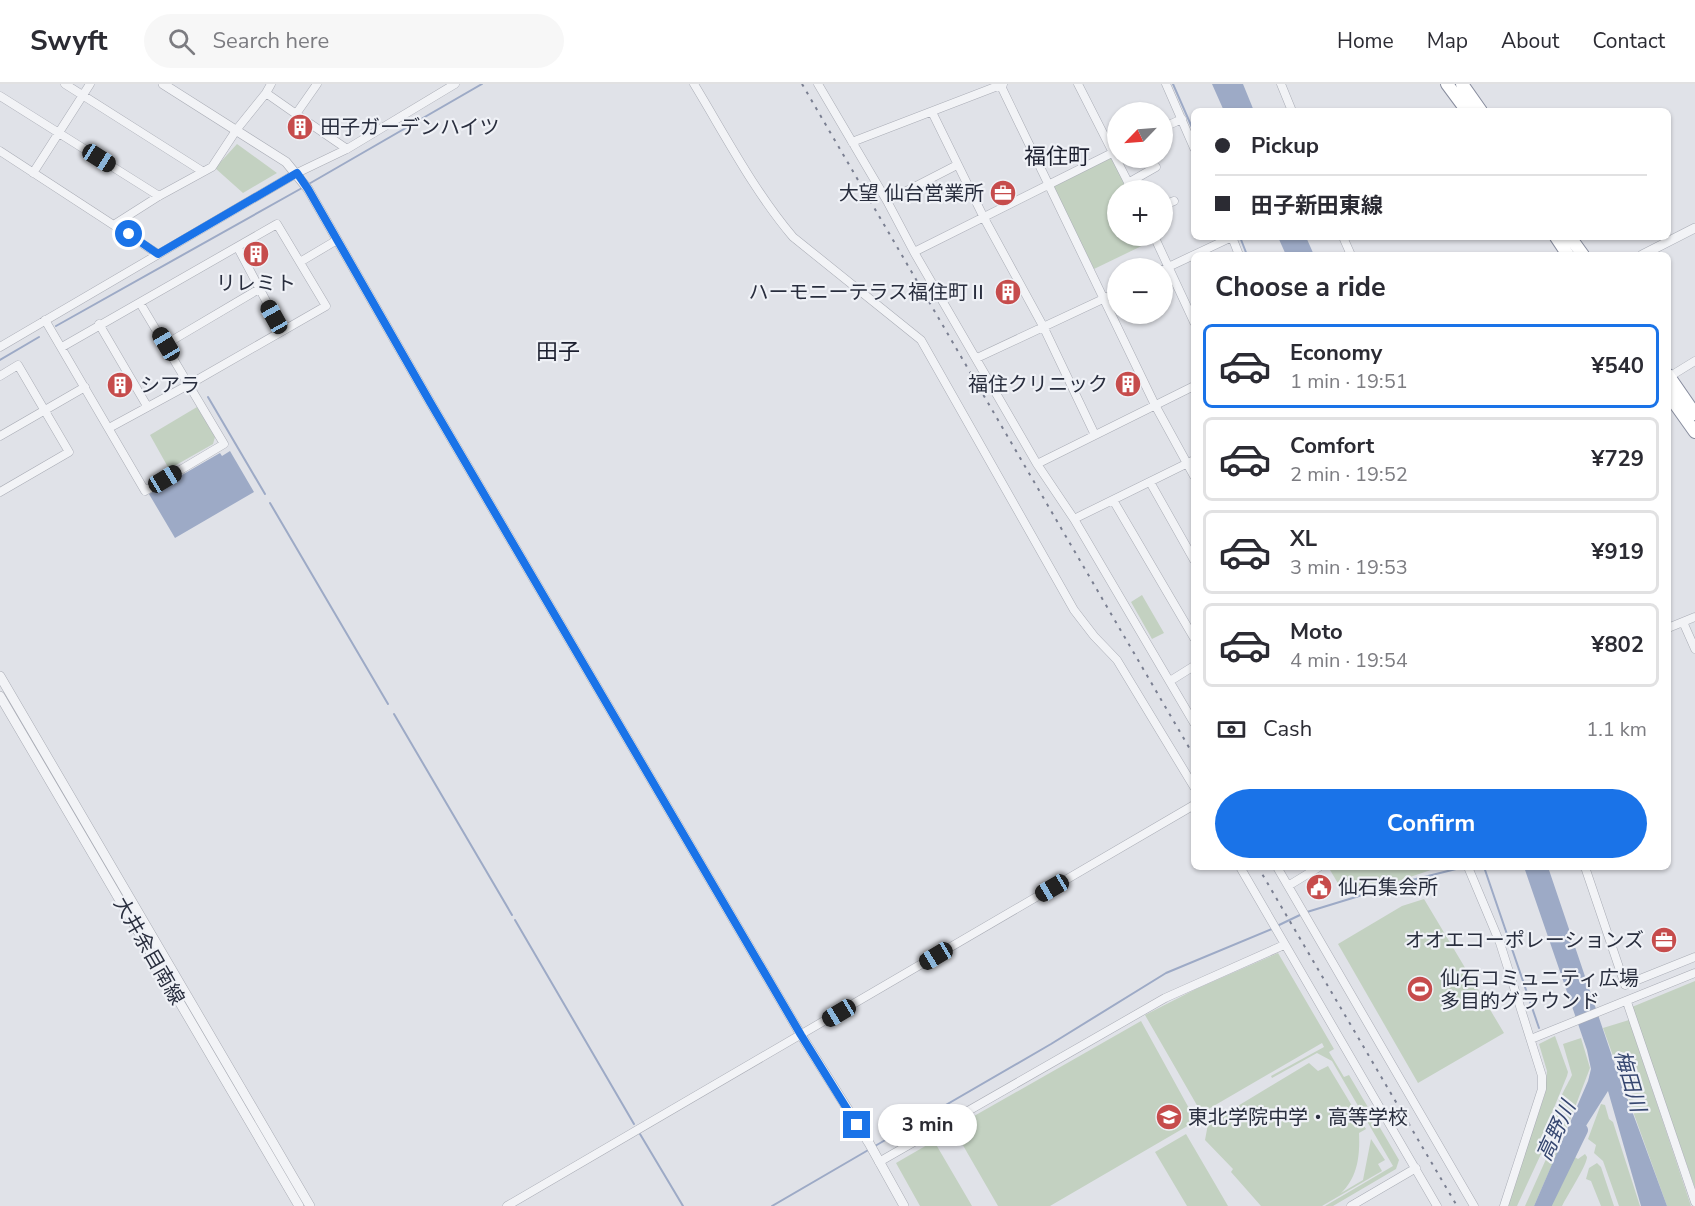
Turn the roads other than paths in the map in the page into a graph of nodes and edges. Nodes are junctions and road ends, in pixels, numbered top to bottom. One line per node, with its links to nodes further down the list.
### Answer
1 (65, 84): 17 (street)
2 (90, 84): 17 (street)
3 (163, 84): 25 (street)
4 (271, 84): 15 (street)
5 (317, 84): 22 (street)
6 (694, 84): 102 (street)
7 (818, 84): 29 (street)
8 (1001, 84): 21 (street); 39 (street)
9 (1078, 84): 27 (street)
10 (1166, 84): 23 (street)
11 (1281, 84): 18 (street)
12 (1448, 84): 19 (highway)
13 (451, 85): 30 (street)
14 (1465, 85): 20 (highway)
15 (266, 93): 22 (street); 25 (street)
16 (0, 96): 26 (street)
17 (83, 96): 26 (street); 35 (street)
18 (1291, 108)
19 (1465, 108)
20 (1479, 108)
21 (932, 112): 29 (street); 33 (street)
22 (296, 114): 30 (street)
23 (1182, 119): 24 (street); 28 (street)
24 (1173, 123)
25 (237, 129): 35 (street); 37 (street)
26 (58, 134): 36 (street); 40 (street)
27 (1107, 137)
28 (1191, 141)
29 (852, 142): 41 (street)
30 (347, 149): 37 (street)
31 (0, 151): 36 (street)
32 (1107, 155): 39 (street)
33 (957, 165): 41 (street); 42 (street)
34 (1155, 168): 38 (street)
35 (202, 171): 40 (street)
36 (33, 173): 43 (street)
37 (297, 173): 45 (street); 51 (street)
38 (1139, 180)
39 (1047, 184): 42 (street); 58 (street)
40 (159, 196): 43 (street)
41 (887, 201): 48 (street)
42 (984, 218): 48 (street); 63 (street)
43 (115, 224): 51 (street)
44 (1695, 228): 50 (street)
45 (337, 240): 53 (street); 114 (street)
46 (1226, 240): 49 (street)
47 (238, 248): 53 (street); 56 (street); 59 (street)
48 (914, 252): 68 (street)
49 (1200, 252)
50 (1648, 252)
51 (158, 254): 61 (street)
52 (1191, 256): 54 (street)
53 (300, 262): 64 (street)
54 (1173, 264)
55 (1173, 283): 60 (street)
56 (259, 289): 64 (street); 65 (street)
57 (1107, 297): 58 (street)
58 (1104, 298): 63 (street); 77 (street)
59 (140, 303): 62 (street); 65 (street)
60 (1191, 316)
61 (45, 320): 66 (street); 67 (street)
62 (99, 324): 67 (street); 78 (street)
63 (1042, 326): 68 (street); 83 (street)
64 (282, 331): 73 (street)
65 (166, 344): 73 (street)
66 (0, 347)
67 (62, 347): 74 (street)
68 (977, 358): 86 (street)
69 (1695, 360): 70 (street)
70 (1671, 374)
71 (0, 376): 79 (street)
72 (1671, 380): 80 (highway)
73 (190, 384): 78 (street); 81 (street)
74 (85, 387): 79 (street); 81 (street)
75 (1191, 387): 77 (street)
76 (1671, 398): 82 (highway)
77 (1155, 405): 83 (street); 85 (street)
78 (147, 406): 81 (street)
79 (44, 411): 84 (street); 88 (street)
80 (1695, 414)
81 (108, 428)
82 (1695, 432)
83 (1095, 435): 86 (street)
84 (0, 436)
85 (1190, 462): 87 (street)
86 (1037, 464): 90 (street)
87 (1150, 482): 89 (street); 91 (street)
88 (0, 492)
89 (1113, 500): 90 (street); 95 (street)
90 (1074, 519): 99 (street)
91 (1191, 555)
92 (1695, 617): 93 (street)
93 (1683, 622): 94 (street); 96 (street)
94 (1671, 627)
95 (1191, 633)
96 (1695, 648)
97 (1191, 668): 99 (street)
98 (0, 676): 120 (street)
99 (1170, 681): 101 (street)
100 (0, 696): 119 (street, 大井余目南線)
101 (1191, 718)
102 (1191, 782)
103 (1191, 807): 114 (street)
104 (1242, 870): 110 (street)
105 (1279, 870): 109 (street)
106 (1313, 870): 109 (street)
107 (1469, 870): 115 (street)
108 (1586, 870): 111 (street)
109 (1288, 886): 125 (street)
110 (1284, 945): 116 (street); 117 (street)
111 (1695, 957)
112 (1695, 973): 113 (street)
113 (1627, 1002): 115 (street); 118 (street)
114 (801, 1035): 116 (street); 121 (street)
115 (1531, 1039): 126 (street)
116 (879, 1162): 122 (street)
117 (1416, 1168): 123 (street); 124 (street)
118 (1695, 1202)
119 (299, 1206)
120 (310, 1206)
121 (507, 1206)
122 (904, 1206)
123 (1351, 1206)
124 (1437, 1206)
125 (1474, 1206)
126 (1504, 1206)

